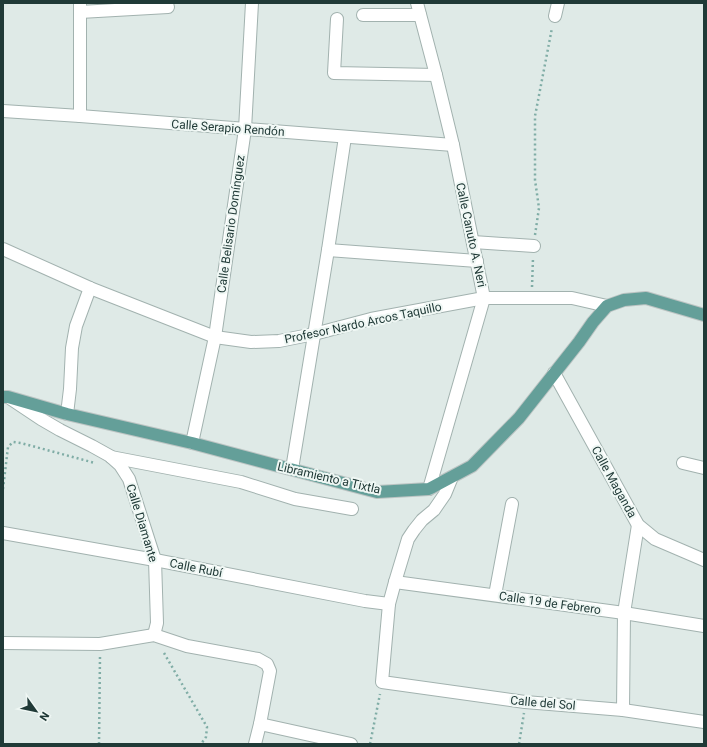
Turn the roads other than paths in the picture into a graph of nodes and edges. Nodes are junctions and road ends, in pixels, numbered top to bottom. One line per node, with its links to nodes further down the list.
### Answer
1 (252, 3): 12 (street, Calle Belisario Domínguez)
2 (558, 3): 7 (street)
3 (168, 7): 4 (street)
4 (80, 8): 11 (street)
5 (419, 9): 6 (street); 9 (street, Calle Canuto A. Neri)
6 (364, 15)
7 (555, 16)
8 (337, 19): 9 (street)
9 (436, 75): 14 (street, Calle Canuto A. Neri)
10 (3, 111): 11 (street, Calle Serapio Rendón)
11 (80, 116): 12 (street, Calle Serapio Rendón)
12 (245, 129): 13 (street, Calle Serapio Rendón); 25 (street, Calle Belisario Domínguez)
13 (345, 137): 14 (street, Calle Serapio Rendón); 18 (street)
14 (453, 145): 15 (street, Calle Canuto A. Neri)
15 (473, 242): 16 (street); 19 (street, Calle Canuto A. Neri)
16 (534, 246)
17 (3, 249): 20 (street, Profesor Nardo Arcos Taquillo)
18 (328, 250): 19 (street); 24 (street)
19 (477, 261): 21 (street, Calle Canuto A. Neri)
20 (90, 288): 25 (street, Profesor Nardo Arcos Taquillo); 28 (street)
21 (484, 298): 22 (street, Profesor Nardo Arcos Taquillo); 24 (street, Profesor Nardo Arcos Taquillo); 35 (street, Calle Canuto A. Neri)
22 (606, 306): 23 (main road); 26 (main road, Libramiento a Tixtla)
23 (704, 316)
24 (314, 334): 25 (street, Profesor Nardo Arcos Taquillo); 33 (street)
25 (215, 337): 29 (street, Calle Belisario Domínguez)
26 (554, 373): 34 (main road, Libramiento a Tixtla); 38 (street, Calle Maganda)
27 (5, 397): 28 (main road, Libramiento a Tixtla); 30 (street, Calle Diamante)
28 (67, 414): 29 (main road, Libramiento a Tixtla)
29 (192, 444): 33 (main road, Libramiento a Tixtla)
30 (106, 461): 37 (street); 40 (street, Calle Diamante)
31 (683, 463): 32 (street)
32 (704, 468)
33 (292, 469): 35 (main road, Libramiento a Tixtla)
34 (452, 477): 35 (main road, Libramiento a Tixtla); 42 (street)
35 (429, 489)
36 (512, 504): 43 (street)
37 (352, 509)
38 (638, 525): 41 (street, Calle Maganda); 45 (street)
39 (3, 533): 40 (street, Calle Rubí)
40 (156, 560): 44 (street, Calle Rubí); 47 (street, Calle Diamante)
41 (704, 560)
42 (395, 582): 43 (street, Calle 19 de Febrero); 44 (street)
43 (495, 595): 45 (street, Calle 19 de Febrero)
44 (389, 604): 49 (street, Calle del Sol)
45 (624, 613): 46 (street, Calle 19 de Febrero); 49 (street)
46 (704, 626)
47 (154, 635): 48 (street); 51 (street)
48 (3, 643)
49 (623, 710): 50 (street, Calle del Sol)
50 (704, 722)
51 (260, 724): 52 (street); 53 (street)
52 (255, 744)
53 (351, 744)

